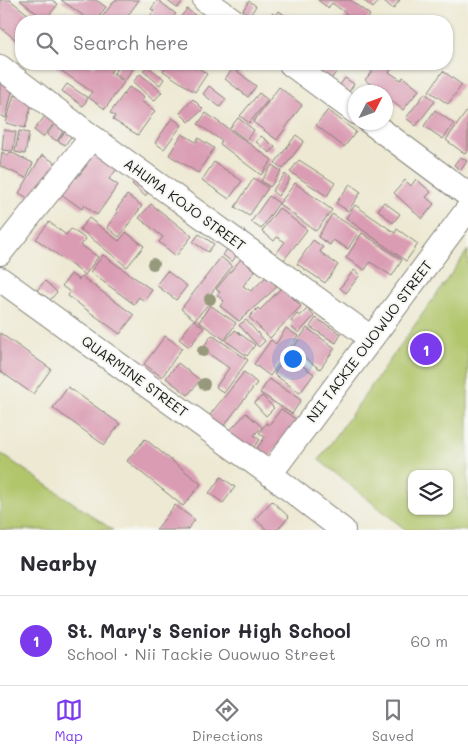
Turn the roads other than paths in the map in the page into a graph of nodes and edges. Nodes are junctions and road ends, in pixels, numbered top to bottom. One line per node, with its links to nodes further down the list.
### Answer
1 (205, 0): 2 (street)
2 (226, 15)
3 (0, 67): 7 (street, AHUMA KOJO STREET)
4 (299, 70): 5 (street)
5 (348, 106)
6 (381, 130): 8 (street)
7 (92, 137): 10 (street); 12 (street, AHUMA KOJO STREET)
8 (468, 195)
9 (468, 209): 12 (street, NII TACKIE OUOWUO STREET)
10 (0, 253)
11 (0, 279): 13 (street, QUARMINE STREET)
12 (371, 338): 13 (street, NII TACKIE OUOWUO STREET)
13 (270, 474): 14 (street, QUARMINE STREET)
14 (342, 530)

